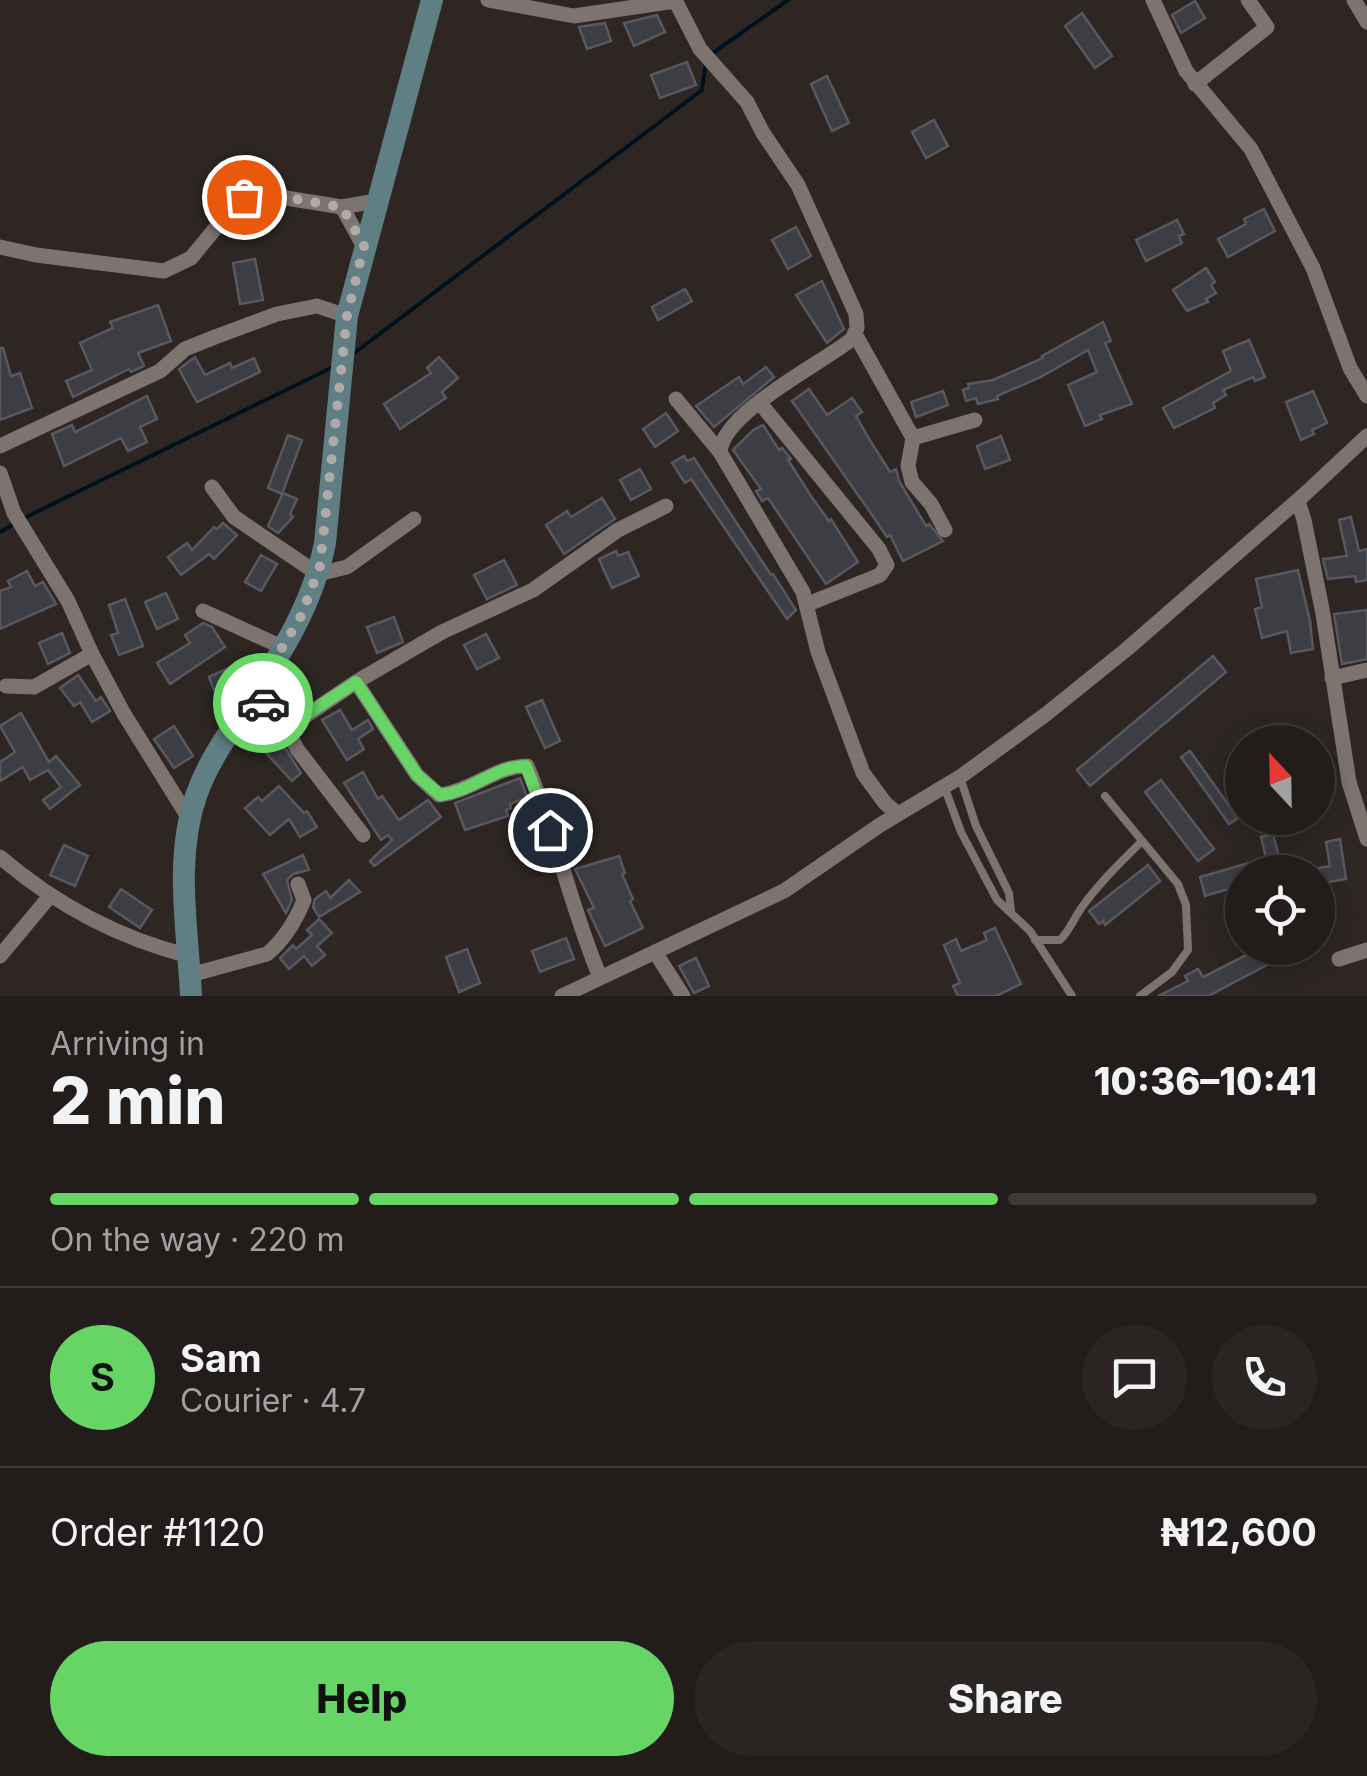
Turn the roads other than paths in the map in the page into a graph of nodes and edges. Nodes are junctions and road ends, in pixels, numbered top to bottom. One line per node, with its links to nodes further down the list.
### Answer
1 (432, 0): 9 (main road)
2 (488, 0): 3 (street)
3 (675, 0): 14 (street)
4 (1153, 0): 8 (street)
5 (1248, 0): 8 (street)
6 (1354, 0): 7 (street)
7 (1367, 22)
8 (1195, 84): 15 (street)
9 (376, 200): 10 (street); 11 (main road)
10 (342, 207): 11 (street); 12 (street)
11 (364, 246): 13 (main road)
12 (0, 248)
13 (347, 316): 21 (street); 29 (main road)
14 (855, 334): 17 (street); 20 (street)
15 (1367, 396)
16 (676, 399): 22 (street)
17 (760, 403): 22 (street); 30 (street)
18 (975, 420): 20 (street)
19 (1367, 436): 25 (street)
20 (913, 438): 28 (street)
21 (0, 446)
22 (720, 452): 30 (street)
23 (0, 473): 33 (street)
24 (212, 487): 29 (street)
25 (1298, 501): 35 (street); 40 (street)
26 (666, 506): 36 (street)
27 (414, 519): 29 (street)
28 (945, 530)
29 (318, 574): 32 (main road)
30 (808, 604): 42 (street)
31 (203, 612): 32 (street)
32 (282, 647): 38 (main road)
33 (92, 654): 37 (street); 43 (street)
34 (1367, 670): 35 (street)
35 (1332, 678): 45 (street)
36 (356, 682): 39 (street); 57 (street)
37 (6, 686)
38 (254, 695): 39 (street); 43 (main road)
39 (283, 721): 44 (street)
40 (952, 782): 42 (street); 50 (lane); 50 (lane)
41 (1105, 796): 46 (lane)
42 (898, 814): 53 (street)
43 (190, 820): 56 (main road)
44 (363, 835)
45 (1367, 839)
46 (1141, 842): 51 (lane); 61 (lane)
47 (0, 857): 49 (street)
48 (298, 884): 56 (street)
49 (50, 896): 54 (street); 56 (street)
50 (1011, 911): 51 (lane)
51 (1035, 940): 60 (lane)
52 (1367, 950): 55 (street)
53 (655, 952): 57 (street); 59 (street)
54 (0, 956)
55 (1340, 959)
56 (190, 976)
57 (600, 977): 58 (street)
58 (562, 996)
59 (683, 996)
60 (1072, 996)
61 (1140, 996)

